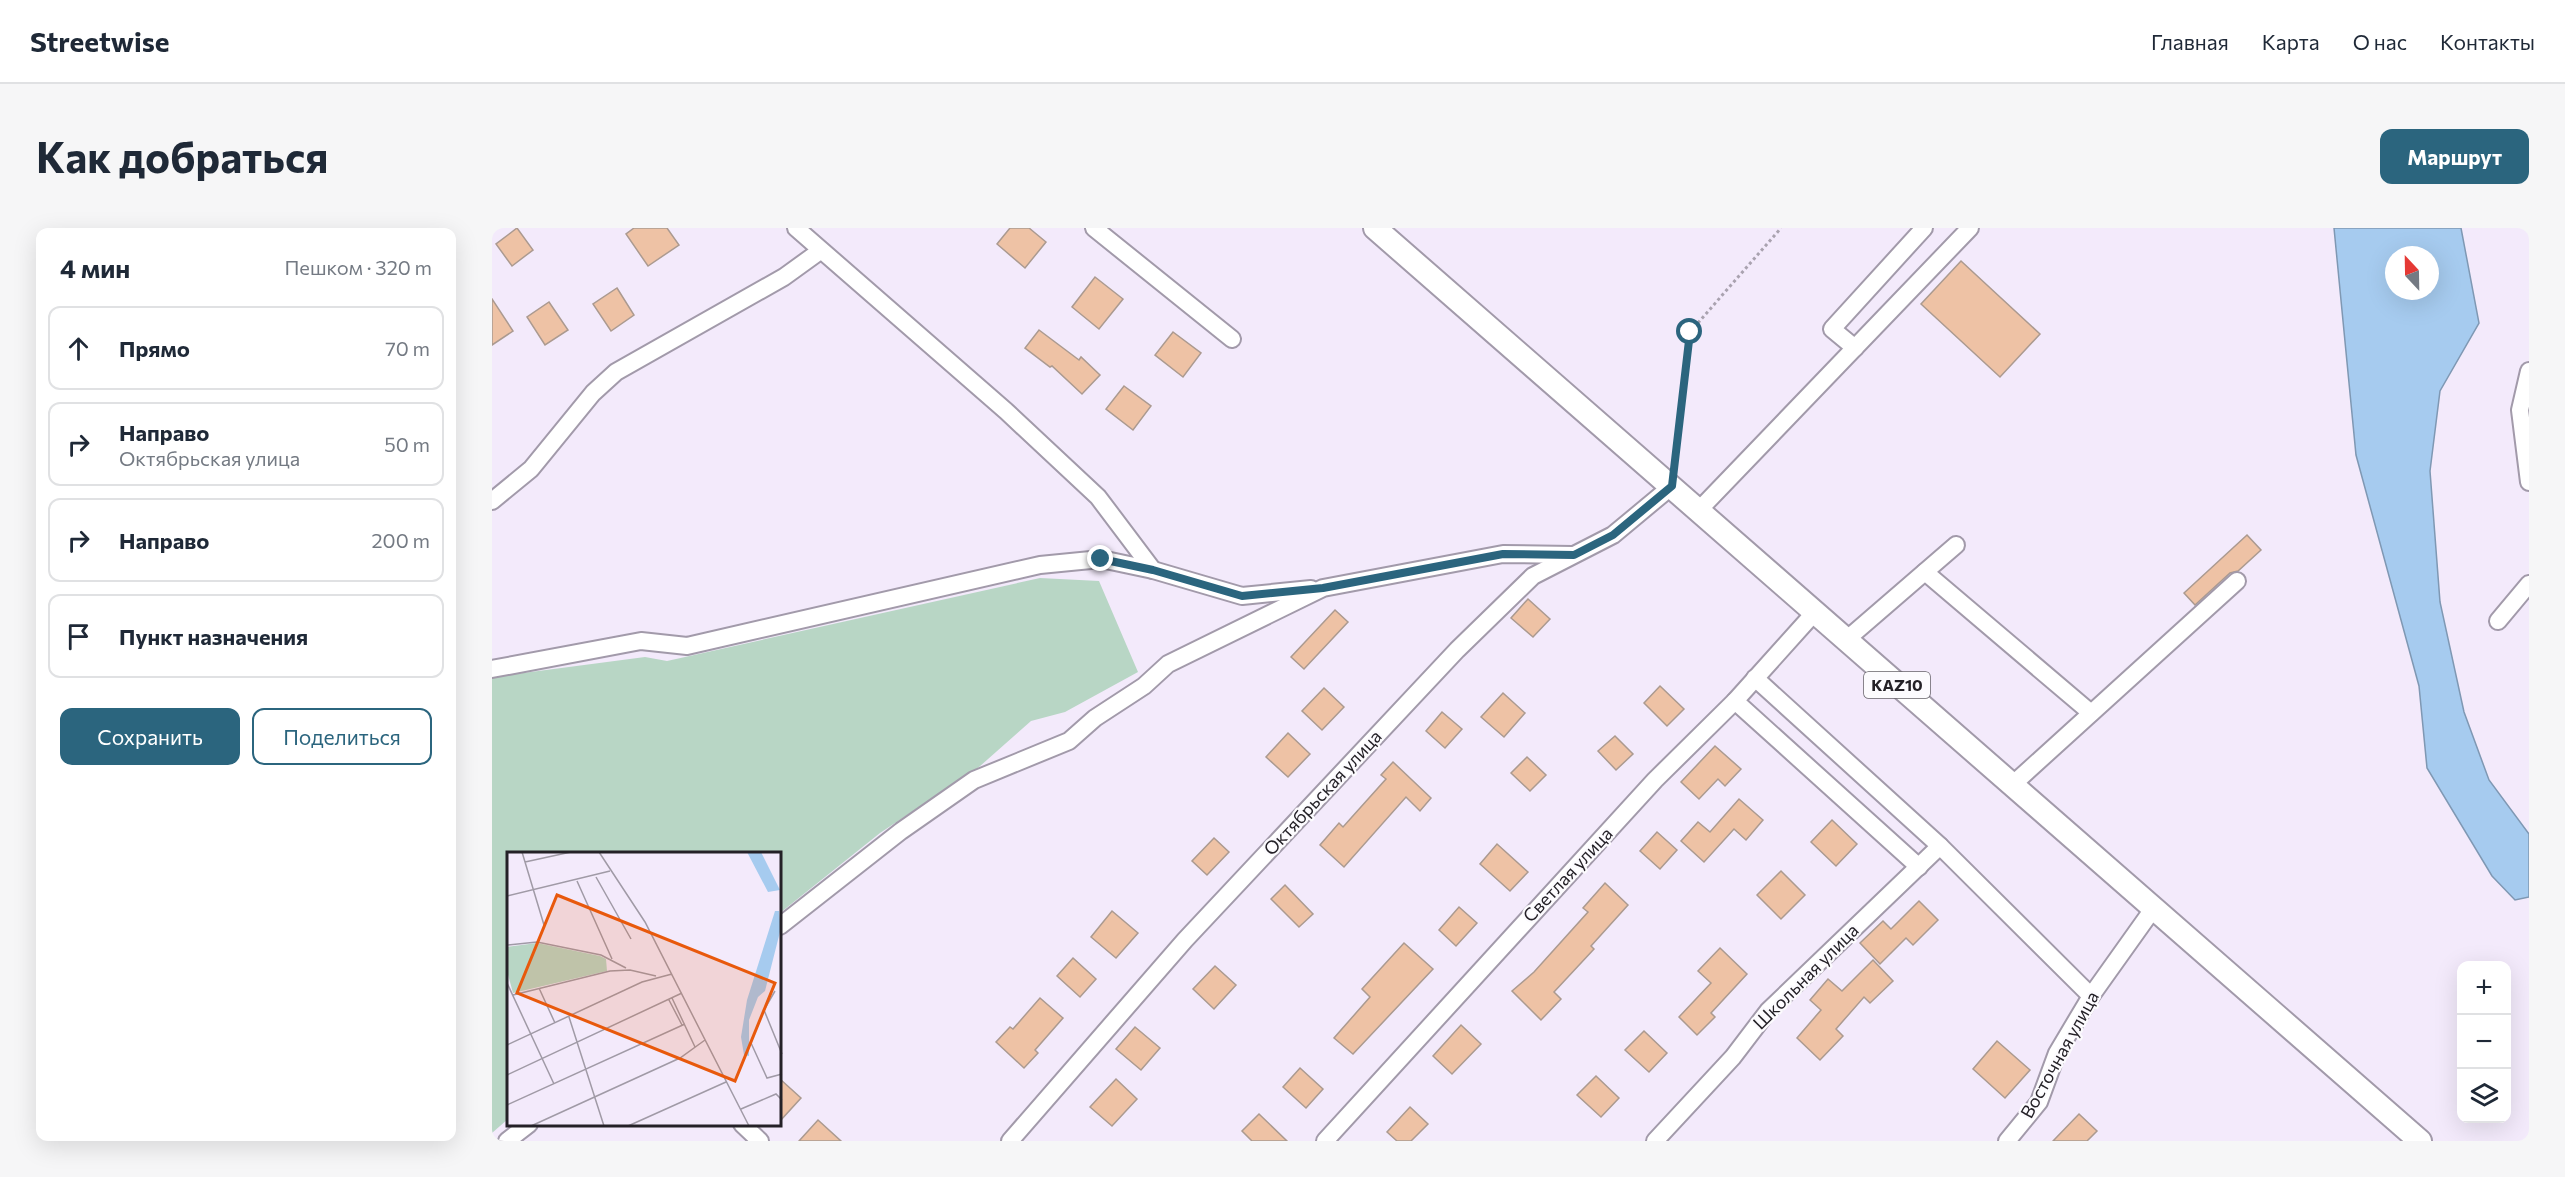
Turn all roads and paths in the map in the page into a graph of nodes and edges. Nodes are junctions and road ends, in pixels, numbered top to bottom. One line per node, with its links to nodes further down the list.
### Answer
1 (796, 228): 7 (street)
2 (1094, 228): 8 (street)
3 (1375, 228): 12 (highway, KAZ10)
4 (1781, 228): 12 (path)
5 (1924, 228): 9 (street)
6 (1970, 228): 9 (street)
7 (820, 251): 13 (street); 17 (street)
8 (1232, 339)
9 (1855, 348): 14 (street)
10 (2529, 371): 11 (street)
11 (2529, 482)
12 (1672, 486): 14 (highway, KAZ10); 16 (street, Октябрьская улица)
13 (492, 501)
14 (1699, 510): 22 (highway, KAZ10)
15 (1956, 545): 18 (street)
16 (1574, 555): 21 (street); 39 (street, Октябрьская улица)
17 (1153, 570): 21 (street); 25 (street)
18 (1925, 572): 24 (street); 28 (street)
19 (2236, 581): 28 (street)
20 (2529, 584): 23 (street)
21 (1323, 588): 33 (street)
22 (1815, 612): 24 (highway, KAZ10); 26 (street, Светлая улица)
23 (2498, 621)
24 (1846, 640): 29 (highway, KAZ10)
25 (492, 669)
26 (1755, 678): 27 (street, Светлая улица); 30 (street)
27 (1735, 701): 31 (street); 40 (street, Светлая улица)
28 (2091, 713): 29 (street)
29 (2011, 786): 32 (highway, KAZ10)
30 (1940, 846): 31 (street, Школьная улица); 34 (street)
31 (1919, 867): 41 (street, Школьная улица)
32 (2153, 909): 34 (street, Восточная улица); 43 (highway, KAZ10)
33 (782, 924)
34 (2091, 996): 42 (street, Восточная улица)
35 (528, 1126): 37 (street)
36 (743, 1126): 38 (street)
37 (507, 1141)
38 (760, 1141)
39 (1010, 1141)
40 (1324, 1141)
41 (1655, 1141)
42 (2007, 1141)
43 (2420, 1141)

